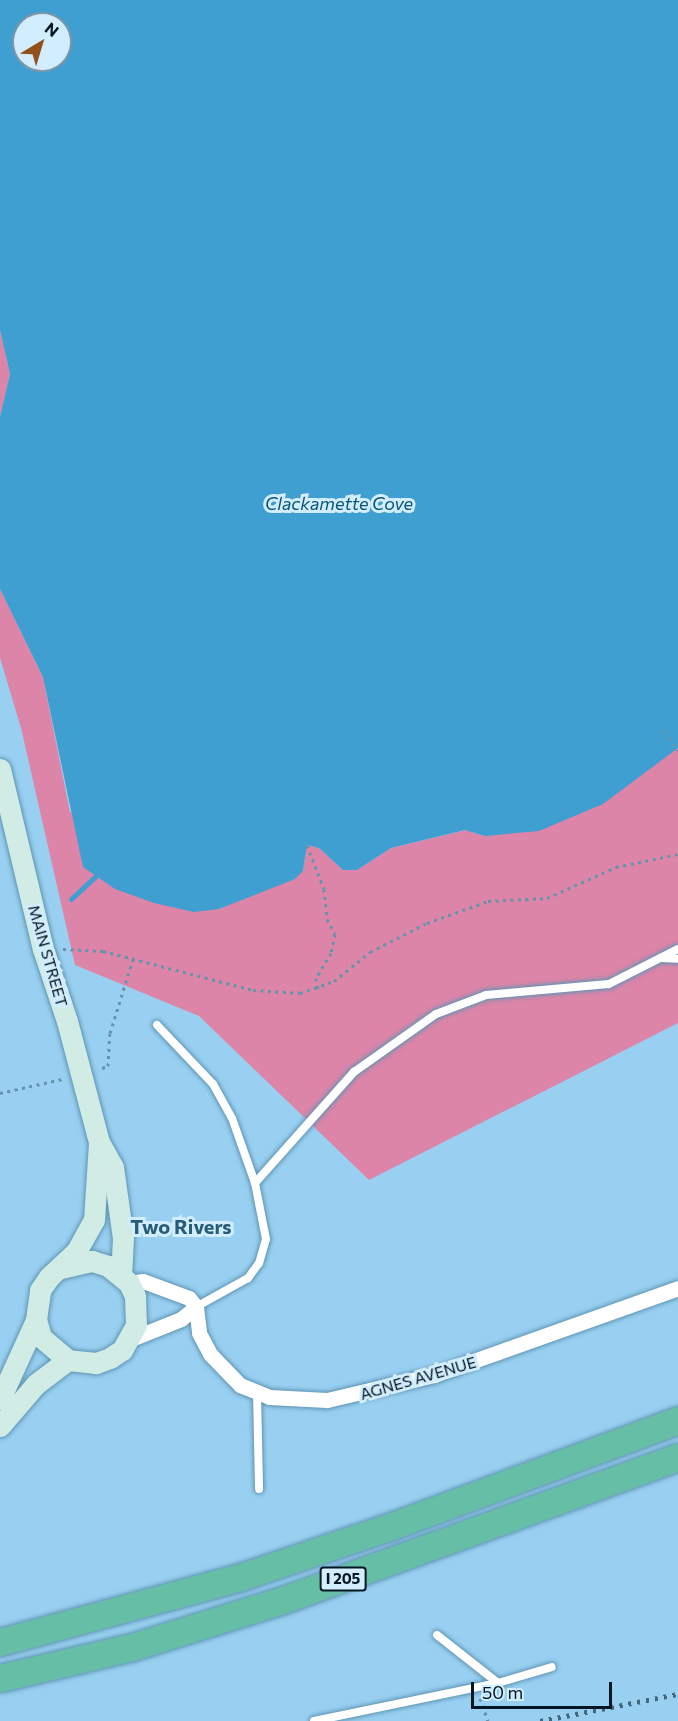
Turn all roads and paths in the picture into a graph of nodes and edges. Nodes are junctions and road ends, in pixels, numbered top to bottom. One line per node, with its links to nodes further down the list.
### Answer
1 (664, 731): 2 (path)
2 (678, 750)
3 (0, 769): 6 (street, MAIN STREET)
4 (307, 845): 11 (path)
5 (678, 854): 11 (path)
6 (43, 949): 10 (path); 16 (street, MAIN STREET)
7 (678, 949): 8 (lane)
8 (659, 958): 9 (lane); 17 (lane)
9 (678, 958)
10 (133, 959): 11 (path); 13 (path)
11 (318, 990)
12 (157, 1025): 17 (lane)
13 (102, 1068)
14 (66, 1077): 15 (path)
15 (0, 1094)
16 (99, 1142): 18 (street, MAIN STREET); 19 (street, MAIN STREET)
17 (255, 1183): 21 (lane)
18 (61, 1268): 19 (street); 22 (street, MAIN STREET)
19 (125, 1279): 21 (street); 23 (street, MAIN STREET)
20 (678, 1288): 25 (street, AGNES AVENUE)
21 (196, 1307): 23 (street); 25 (street, AGNES AVENUE)
22 (36, 1320): 24 (street); 26 (street, MAIN STREET)
23 (130, 1339): 24 (street)
24 (68, 1360): 28 (street)
25 (257, 1392): 30 (lane)
26 (0, 1399)
27 (678, 1420): 32 (highway, I 205)
28 (0, 1426)
29 (678, 1457): 34 (highway, I 205)
30 (259, 1489)
31 (437, 1635): 35 (lane)
32 (0, 1642)
33 (552, 1667): 35 (lane)
34 (0, 1677)
35 (498, 1683): 36 (lane)
36 (477, 1688): 37 (lane); 38 (path)
37 (314, 1721)
38 (488, 1721)

